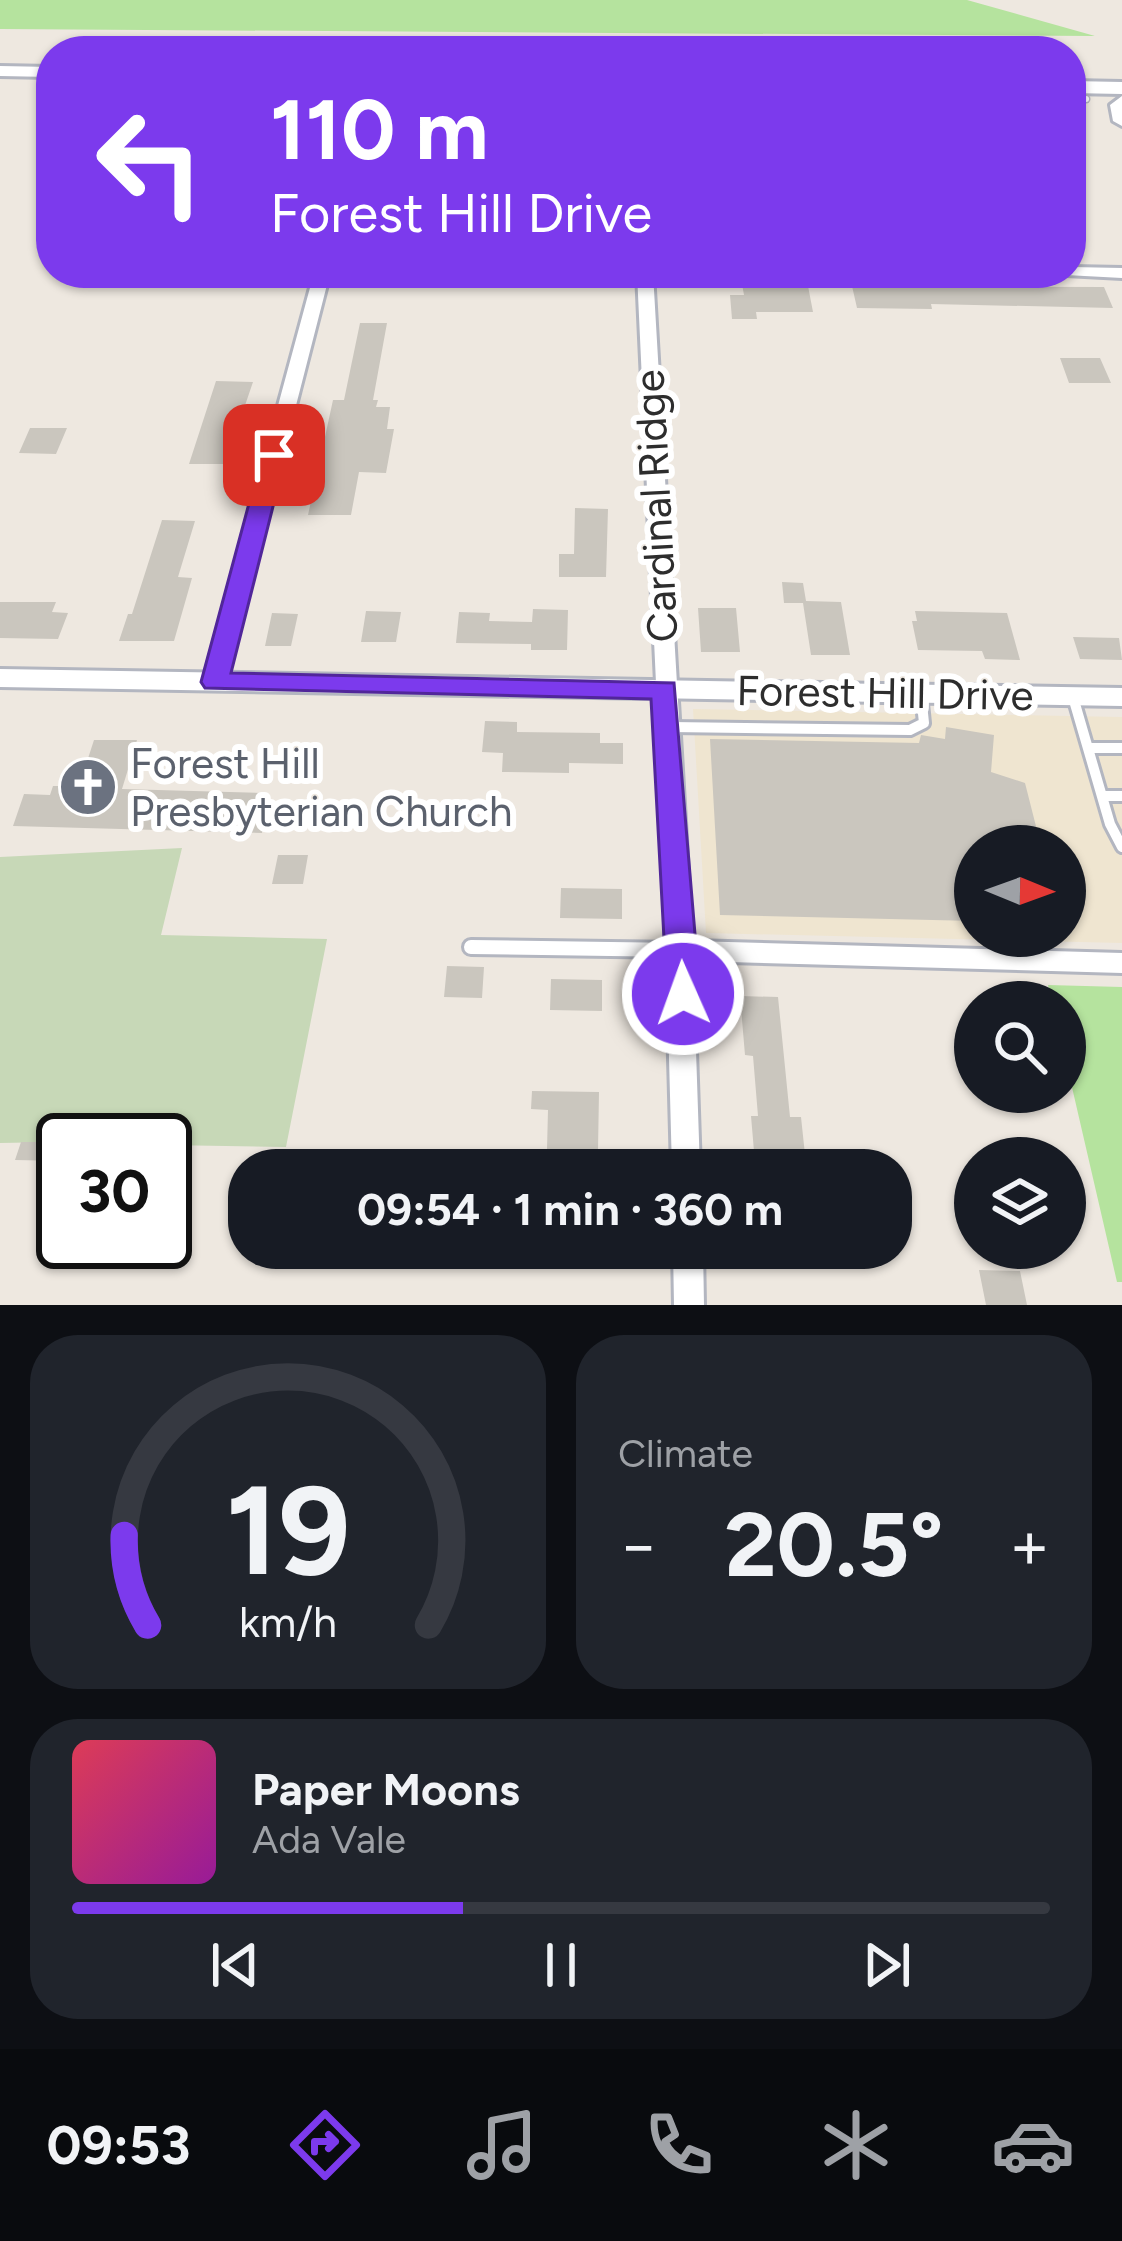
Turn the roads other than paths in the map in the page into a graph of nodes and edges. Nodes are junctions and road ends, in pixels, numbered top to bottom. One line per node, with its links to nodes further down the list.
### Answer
1 (0, 71): 2 (main road)
2 (36, 72)
3 (1122, 88): 4 (main road)
4 (1086, 92)
5 (1122, 101): 6 (street)
6 (1122, 122)
7 (1086, 272): 8 (street)
8 (1122, 273)
9 (318, 288): 12 (street)
10 (646, 288): 13 (street, Cardinal Ridge)
11 (0, 678): 12 (street, Forest Hill Drive)
12 (214, 682): 13 (street, Forest Hill Drive)
13 (664, 690): 14 (street, Forest Hill Drive); 17 (street, Cardinal Ridge)
14 (921, 694): 15 (street, Forest Hill Drive); 17 (lane)
15 (1073, 697): 16 (street, Forest Hill Drive); 18 (lane)
16 (1122, 697)
17 (667, 727): 24 (street, Cardinal Ridge)
18 (1088, 748): 19 (lane); 20 (lane)
19 (1122, 748)
20 (1102, 796): 21 (lane); 22 (lane)
21 (1122, 796)
22 (1122, 847)
23 (471, 947): 24 (lane)
24 (682, 950): 25 (street); 26 (street, Cardinal Ridge)
25 (1122, 963)
26 (686, 1149)
27 (688, 1269): 28 (street)
28 (689, 1305)

